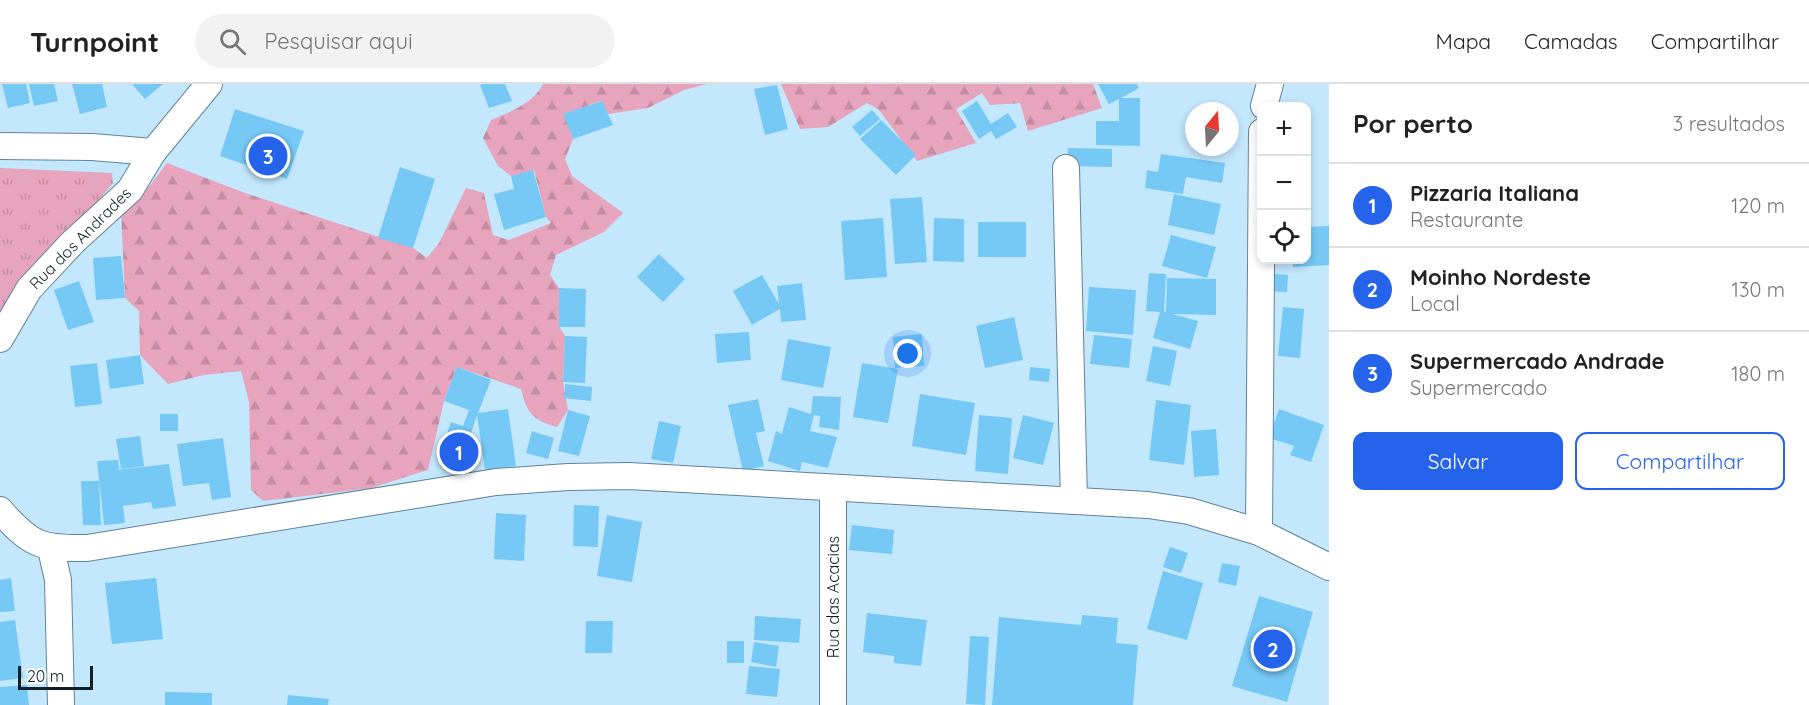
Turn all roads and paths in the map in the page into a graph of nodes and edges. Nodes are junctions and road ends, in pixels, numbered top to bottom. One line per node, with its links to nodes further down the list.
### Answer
1 (209, 84): 5 (street, Rua dos Andrades)
2 (1269, 84): 3 (street)
3 (1265, 102)
4 (0, 146): 5 (street)
5 (153, 152): 8 (street, Rua dos Andrades)
6 (1262, 156): 12 (street)
7 (1066, 168): 10 (street)
8 (0, 339)
9 (833, 489): 10 (street); 13 (street); 16 (street, Rua das Acacias)
10 (1074, 501): 12 (street)
11 (0, 510): 13 (street)
12 (1259, 532): 14 (street)
13 (51, 549): 15 (street)
14 (1329, 567)
15 (61, 705)
16 (833, 705)

